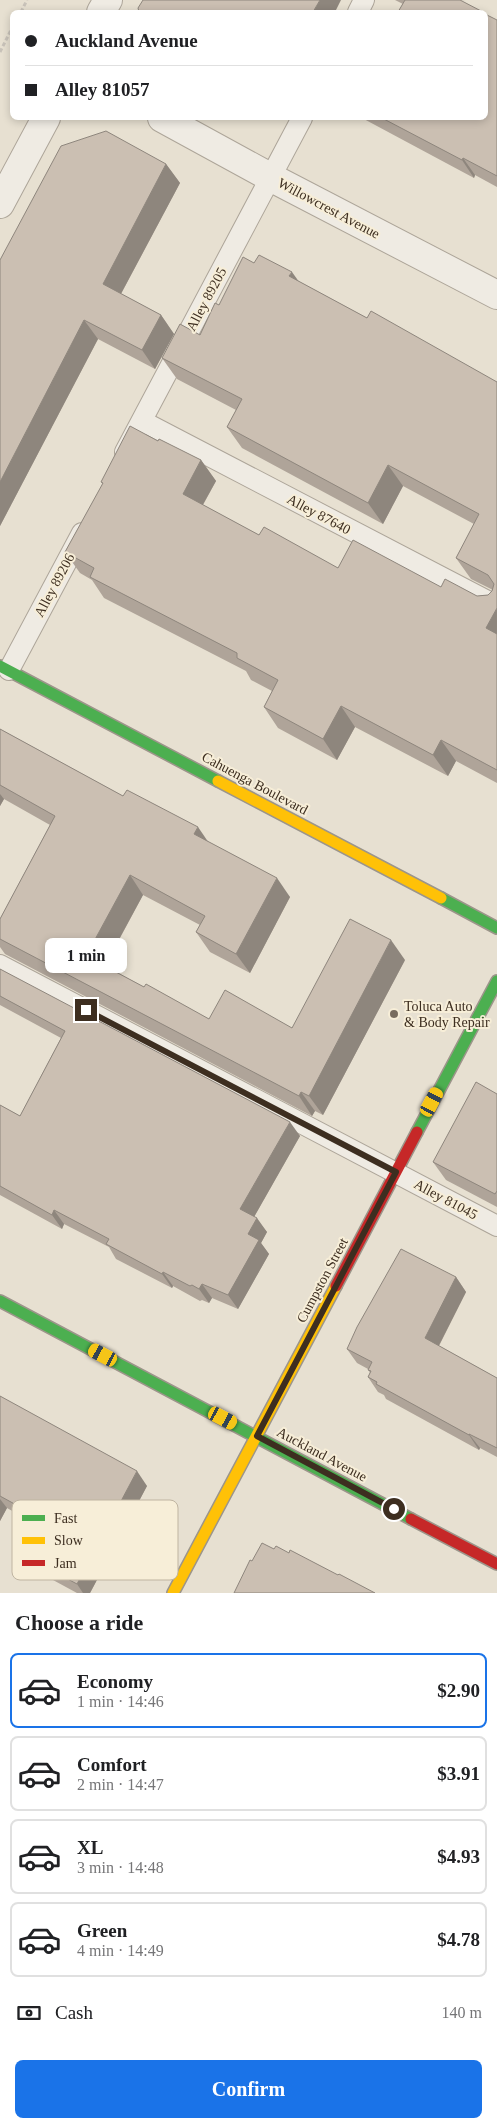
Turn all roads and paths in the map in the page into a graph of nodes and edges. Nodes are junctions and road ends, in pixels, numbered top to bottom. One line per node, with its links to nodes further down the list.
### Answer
1 (10, 32): 2 (path)
2 (0, 52)
3 (45, 120): 7 (street)
4 (166, 120): 6 (street, Willowcrest Avenue)
5 (301, 120): 6 (lane, Alley 89205)
6 (270, 177): 8 (street, Willowcrest Avenue); 9 (lane, Alley 89205)
7 (0, 204)
8 (497, 295)
9 (142, 421): 10 (lane); 12 (lane, Alley 87640)
10 (114, 472)
11 (91, 515): 13 (lane, Alley 89206)
12 (497, 606)
13 (4, 668): 14 (street, Cahuenga Boulevard)
14 (497, 928)
15 (0, 965): 17 (lane, Alley 81045)
16 (497, 981): 17 (street, Cumpston Street)
17 (396, 1172): 18 (lane, Alley 81045); 20 (street, Cumpston Street)
18 (497, 1226)
19 (0, 1301): 20 (street, Auckland Avenue)
20 (257, 1436): 21 (street, Auckland Avenue); 22 (street, Cumpston Street)
21 (497, 1564)
22 (173, 1593)

